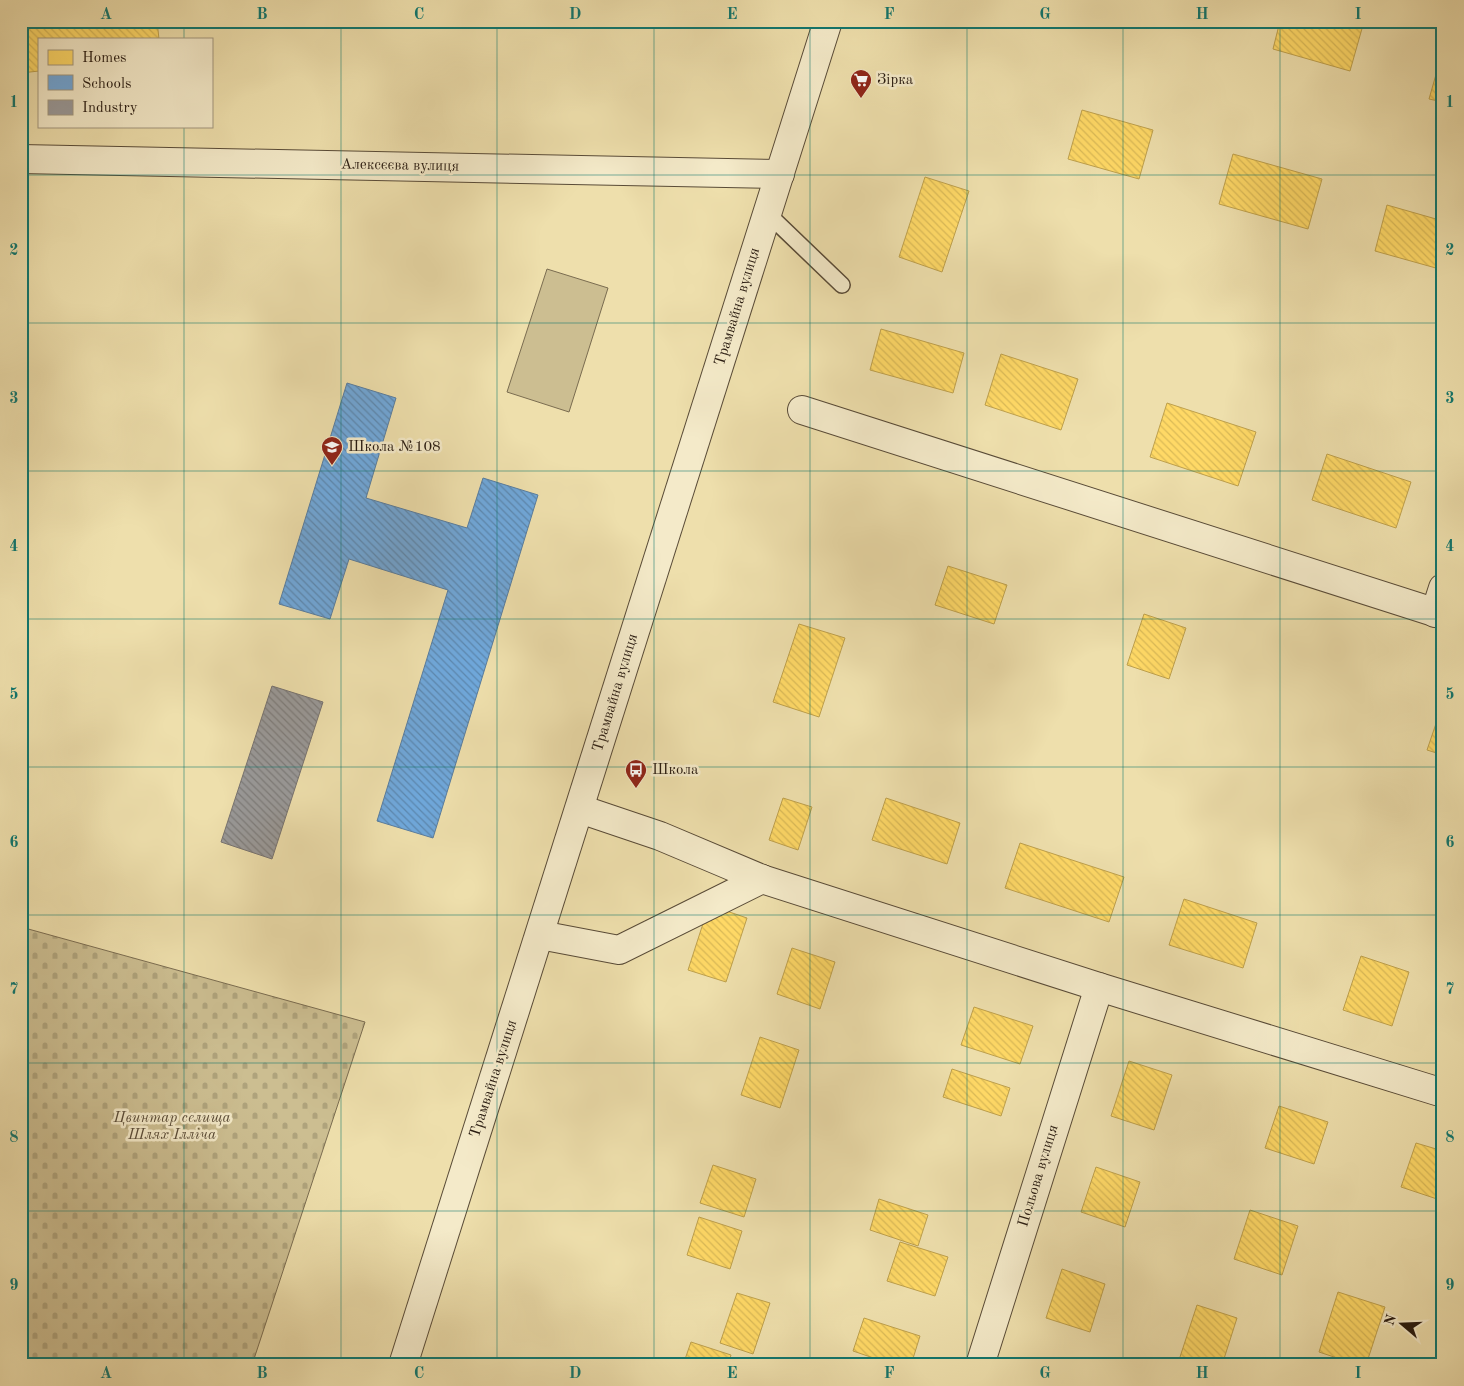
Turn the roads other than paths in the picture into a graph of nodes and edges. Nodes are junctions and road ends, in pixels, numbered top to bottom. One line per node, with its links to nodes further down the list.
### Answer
1 (828, 21): 3 (street, Трамвайна вулиця)
2 (21, 159): 3 (street, Алексєєва вулиця)
3 (780, 174): 4 (street, Трамвайна вулиця)
4 (767, 213): 5 (lane); 8 (street, Трамвайна вулиця)
5 (842, 284)
6 (802, 410): 7 (street)
7 (1440, 605)
8 (580, 809): 9 (street); 10 (street, Трамвайна вулиця)
9 (762, 879): 10 (street); 11 (street)
10 (540, 935): 13 (street, Трамвайна вулиця)
11 (1098, 987): 12 (street); 14 (street, Польова вулиця)
12 (1443, 1092)
13 (404, 1365)
14 (980, 1365)

